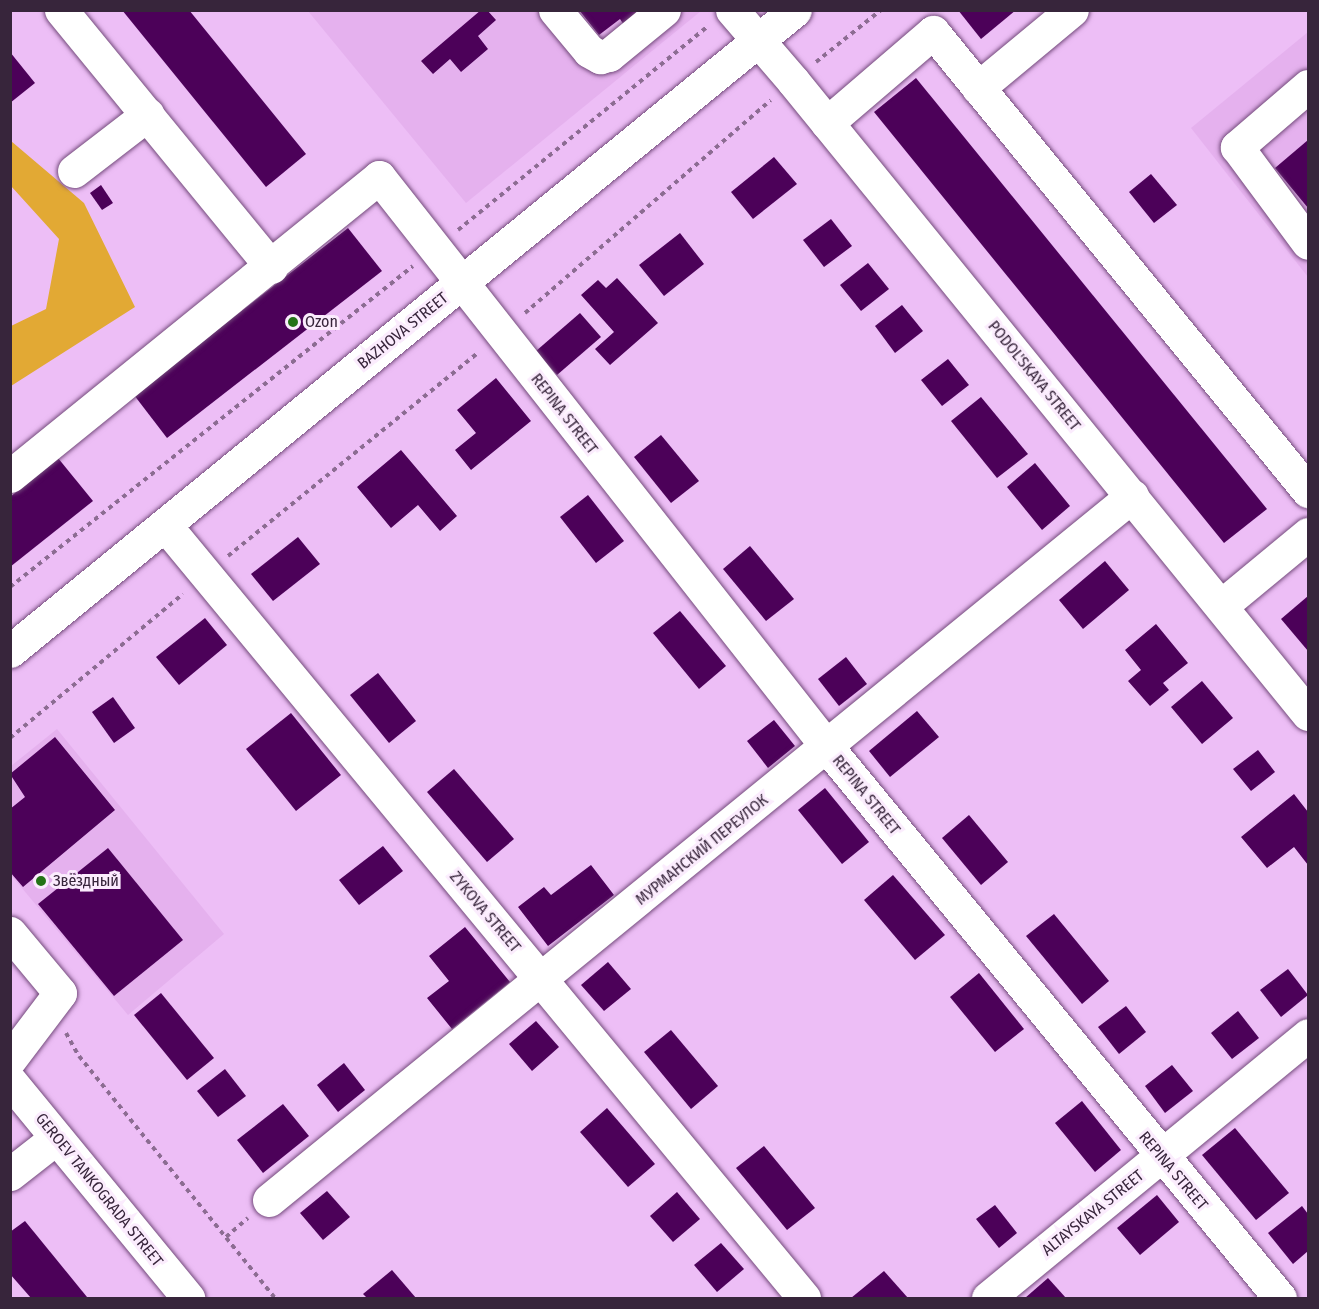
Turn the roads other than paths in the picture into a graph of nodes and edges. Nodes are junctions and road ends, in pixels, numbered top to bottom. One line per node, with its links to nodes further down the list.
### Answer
1 (61, 10): 10 (street)
2 (555, 10): 3 (street)
3 (664, 10)
4 (795, 10): 7 (street, BAZHOVA STREET)
5 (1072, 10): 9 (street)
6 (725, 14): 7 (street, PODOL'SKAYA STREET)
7 (758, 41): 11 (street, PODOL'SKAYA STREET); 15 (street, BAZHOVA STREET)
8 (1308, 86): 13 (street)
9 (978, 88): 11 (street); 17 (street)
10 (148, 114): 12 (street); 14 (street)
11 (827, 123): 18 (street, PODOL'SKAYA STREET)
12 (74, 171)
13 (1308, 243)
14 (271, 267): 15 (street, REPINA STREET); 16 (street)
15 (461, 283): 19 (street, BAZHOVA STREET); 24 (street, REPINA STREET)
16 (10, 476)
17 (1308, 491)
18 (1131, 496): 21 (street, PODOL'SKAYA STREET); 24 (street, МУРМАНСКИЙ ПЕРЕУЛОК)
19 (165, 525): 22 (street, BAZHOVA STREET); 26 (street, ZYKOVA STREET)
20 (1308, 534): 21 (street)
21 (1221, 606): 23 (street, PODOL'SKAYA STREET)
22 (10, 651)
23 (1308, 714)
24 (828, 748): 26 (street, МУРМАНСКИЙ ПЕРЕУЛОК); 31 (street, REPINA STREET)
25 (10, 933): 28 (street)
26 (542, 981): 33 (street, МУРМАНСКИЙ ПЕРЕУЛОК); 35 (street, ZYKOVA STREET)
27 (1308, 1035): 31 (street, ALTAYSKAYA STREET)
28 (10, 1059)
29 (10, 1081): 30 (street, GEROEV TANKOGRADA STREET)
30 (56, 1138): 32 (street); 34 (street, GEROEV TANKOGRADA STREET)
31 (1161, 1157): 36 (street, ALTAYSKAYA STREET); 37 (street, REPINA STREET)
32 (10, 1174)
33 (269, 1200)
34 (188, 1299)
35 (804, 1299)
36 (988, 1299)
37 (1280, 1299)

